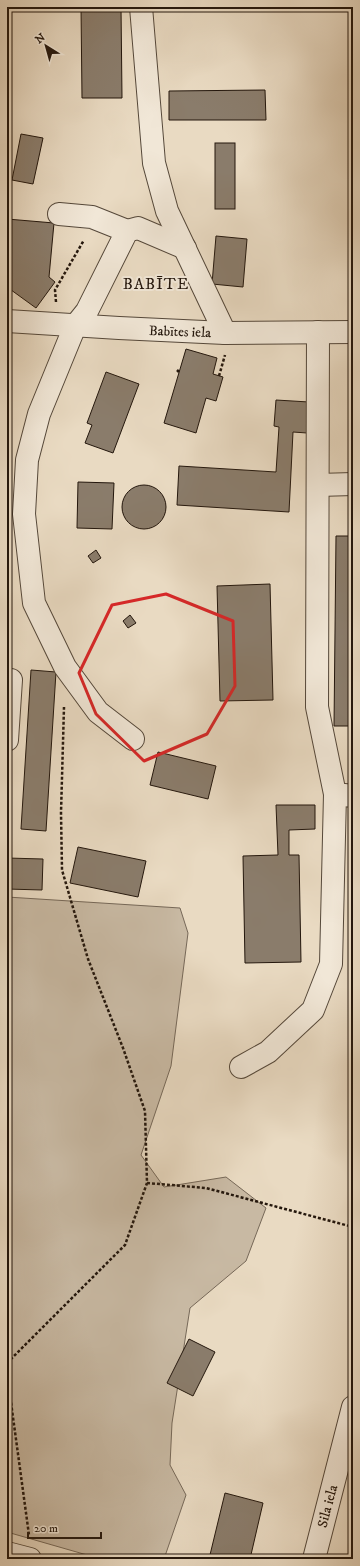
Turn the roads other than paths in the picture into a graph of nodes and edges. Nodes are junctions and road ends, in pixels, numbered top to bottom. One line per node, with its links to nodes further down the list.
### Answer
1 (141, 7): 4 (street)
2 (59, 214): 3 (street)
3 (127, 231): 4 (street); 6 (street)
4 (185, 248): 9 (street)
5 (7, 321): 6 (street, Babītes iela)
6 (75, 326): 9 (street, Babītes iela); 13 (street)
7 (318, 332): 8 (street, Babītes iela); 9 (street, Babītes iela); 11 (street)
8 (353, 332)
9 (224, 333)
10 (353, 484): 11 (street)
11 (318, 485): 15 (street)
12 (7, 680): 14 (street)
13 (133, 739)
14 (7, 740)
15 (344, 795): 16 (street)
16 (241, 1067)
17 (353, 1407): 20 (street, Sila iela)
18 (7, 1553): 19 (street)
19 (30, 1559)
20 (314, 1559)

